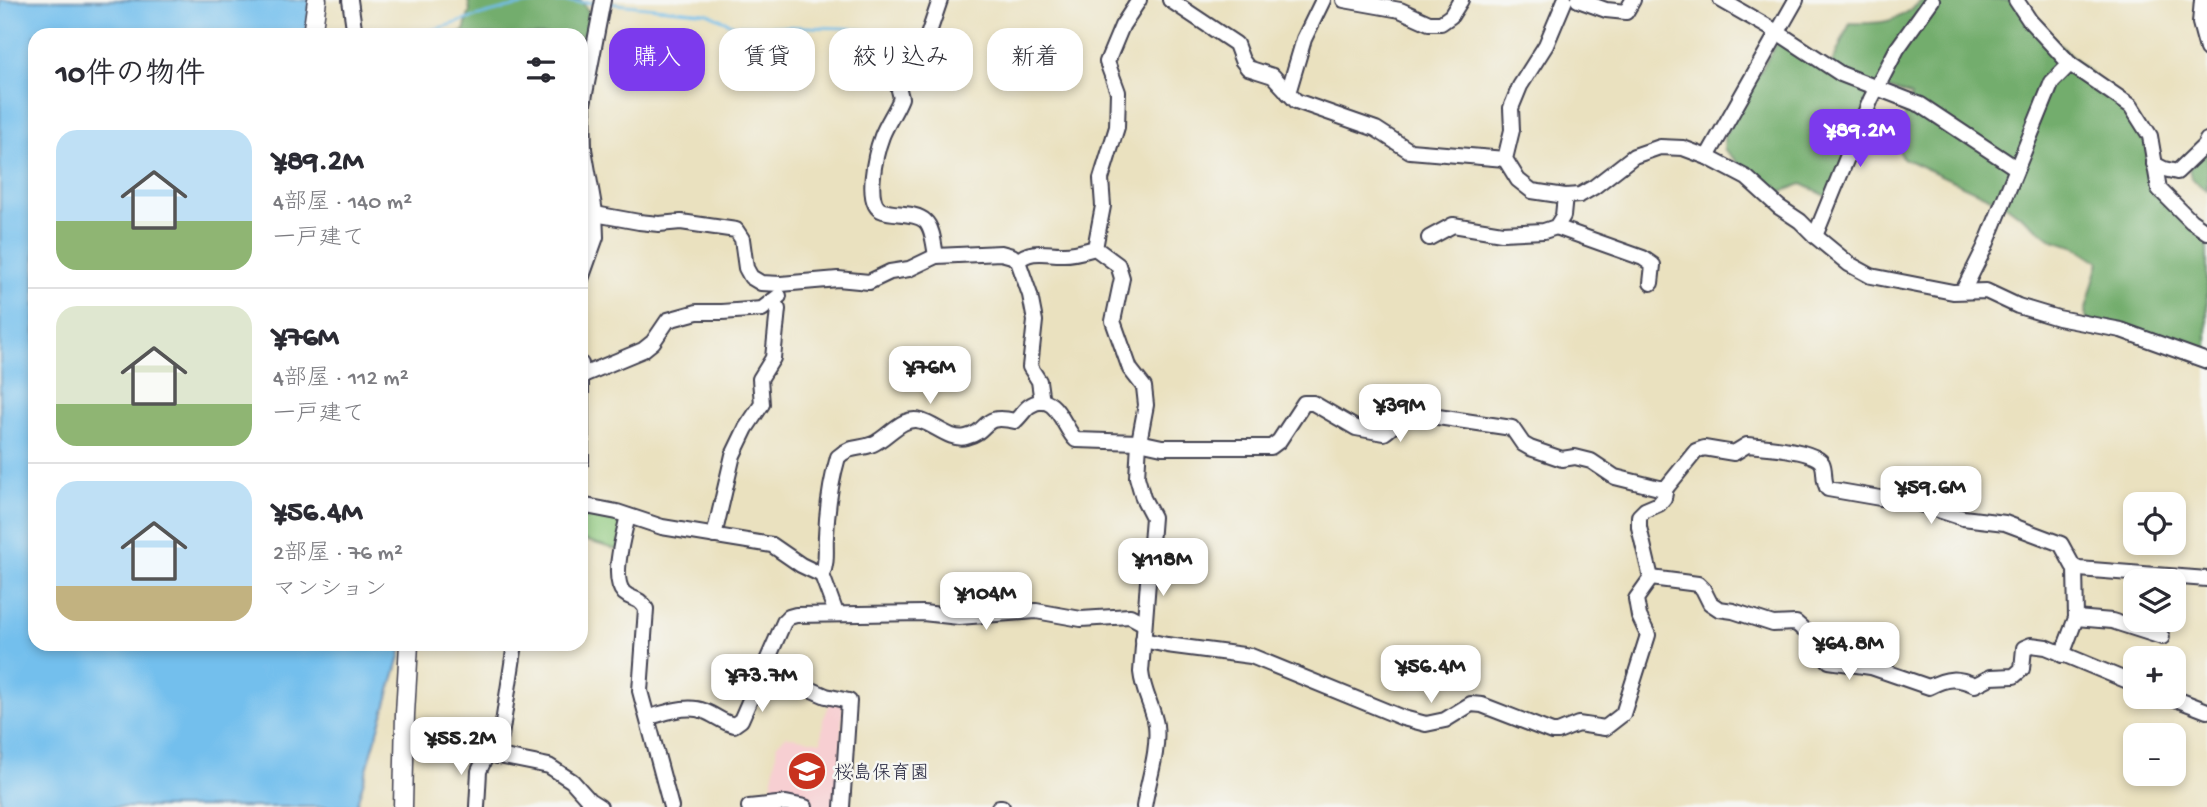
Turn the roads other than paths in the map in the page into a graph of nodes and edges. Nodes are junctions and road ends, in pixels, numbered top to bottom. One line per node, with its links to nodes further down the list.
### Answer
1 (317, 0): 18 (main road)
2 (350, 0): 19 (street)
3 (940, 0): 40 (street)
4 (1139, 0): 39 (street)
5 (1170, 0): 25 (street)
6 (1323, 0): 25 (street)
7 (1344, 0): 8 (street)
8 (1461, 0)
9 (1565, 0): 28 (street)
10 (1578, 0): 11 (street)
11 (1633, 0)
12 (1721, 0): 20 (street)
13 (1796, 0): 20 (street)
14 (1932, 0): 24 (street)
15 (2016, 0): 22 (street)
16 (2203, 0): 21 (street)
17 (602, 6): 23 (street)
18 (313, 28)
19 (354, 28)
20 (1777, 32): 24 (street); 27 (street)
21 (2207, 49)
22 (2070, 64): 29 (street); 30 (street)
23 (588, 78)
24 (1877, 88): 30 (street); 37 (street)
25 (1288, 93): 28 (street)
26 (2207, 140): 29 (street)
27 (1707, 156): 32 (street); 37 (street)
28 (1505, 159): 32 (street)
29 (2154, 164): 35 (street)
30 (2016, 168): 44 (street)
31 (588, 173): 33 (street)
32 (1565, 196): 34 (street)
33 (595, 214): 36 (street); 43 (street)
34 (1556, 227): 38 (street); 42 (street)
35 (2207, 232)
36 (588, 235)
37 (1815, 236): 44 (street)
38 (1429, 238)
39 (1096, 245): 41 (street); 49 (street)
40 (936, 256): 41 (street); 43 (street)
41 (1018, 261): 48 (street)
42 (1651, 283)
43 (781, 284): 45 (street)
44 (1963, 291): 46 (street)
45 (774, 302): 47 (street); 53 (street)
46 (2207, 360)
47 (588, 367)
48 (1042, 402): 49 (street); 55 (street)
49 (1139, 442): 50 (street); 60 (street)
50 (1666, 488): 54 (street); 56 (street)
51 (588, 507): 52 (street)
52 (628, 516): 53 (street); 70 (street)
53 (714, 536): 55 (street)
54 (2075, 568): 57 (street); 59 (street)
55 (822, 575): 58 (street)
56 (1651, 578): 62 (street); 65 (street)
57 (2207, 579)
58 (836, 614): 60 (street); 66 (street)
59 (2076, 618): 61 (street); 65 (street)
60 (1143, 623): 62 (street)
61 (2162, 637)
62 (1143, 640): 80 (street)
63 (410, 651): 71 (main road)
64 (514, 651): 72 (street)
65 (2062, 655): 67 (street)
66 (757, 678): 70 (street); 79 (street)
67 (2123, 679)
68 (2186, 703): 69 (street)
69 (2207, 711)
70 (649, 717): 76 (street)
71 (405, 737): 72 (street); 73 (main road)
72 (492, 755): 74 (street); 75 (street)
73 (403, 807)
74 (477, 807)
75 (600, 807)
76 (671, 807)
77 (749, 807): 78 (street)
78 (806, 807)
79 (842, 807)
80 (1144, 807)

